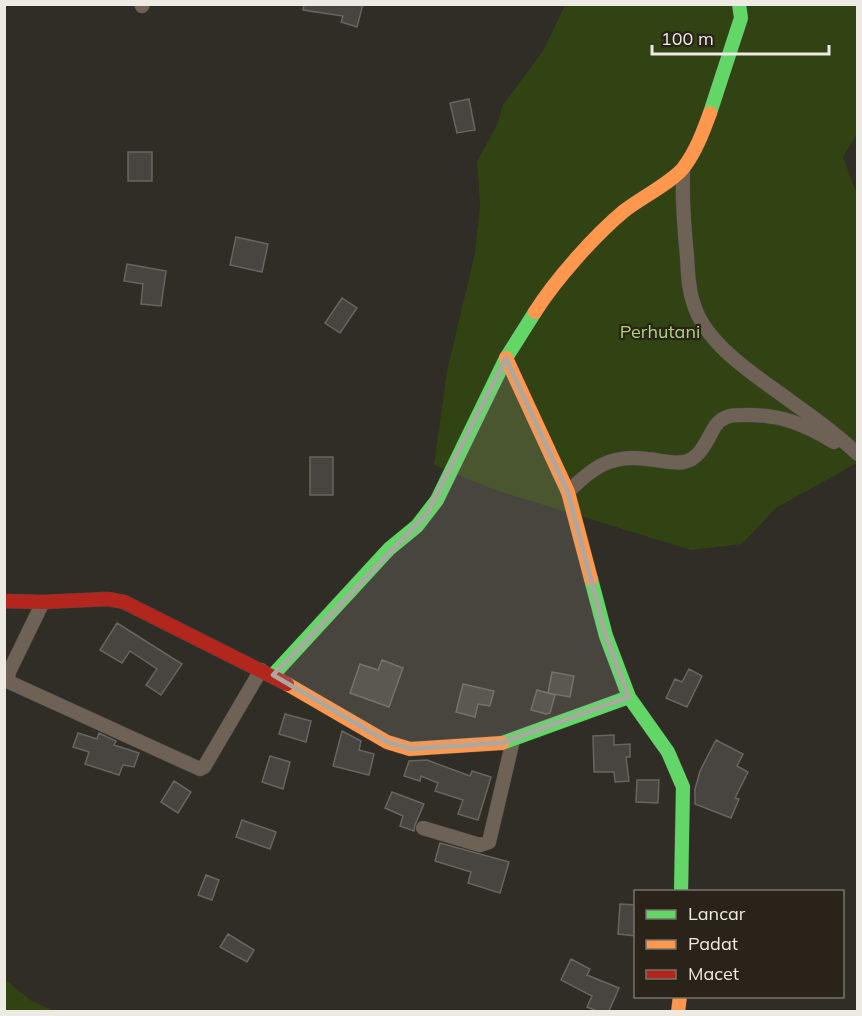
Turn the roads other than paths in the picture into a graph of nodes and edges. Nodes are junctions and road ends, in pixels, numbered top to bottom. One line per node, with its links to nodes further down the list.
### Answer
1 (739, 4): 2 (street)
2 (682, 170): 3 (street); 4 (street)
3 (506, 358): 5 (street); 8 (street)
4 (858, 454): 5 (street)
5 (568, 492): 9 (street)
6 (4, 601): 7 (street)
7 (43, 602): 8 (street); 8 (street)
8 (267, 673): 10 (street)
9 (629, 697): 10 (street); 12 (street)
10 (513, 740): 11 (street)
11 (423, 828)
12 (681, 890)

